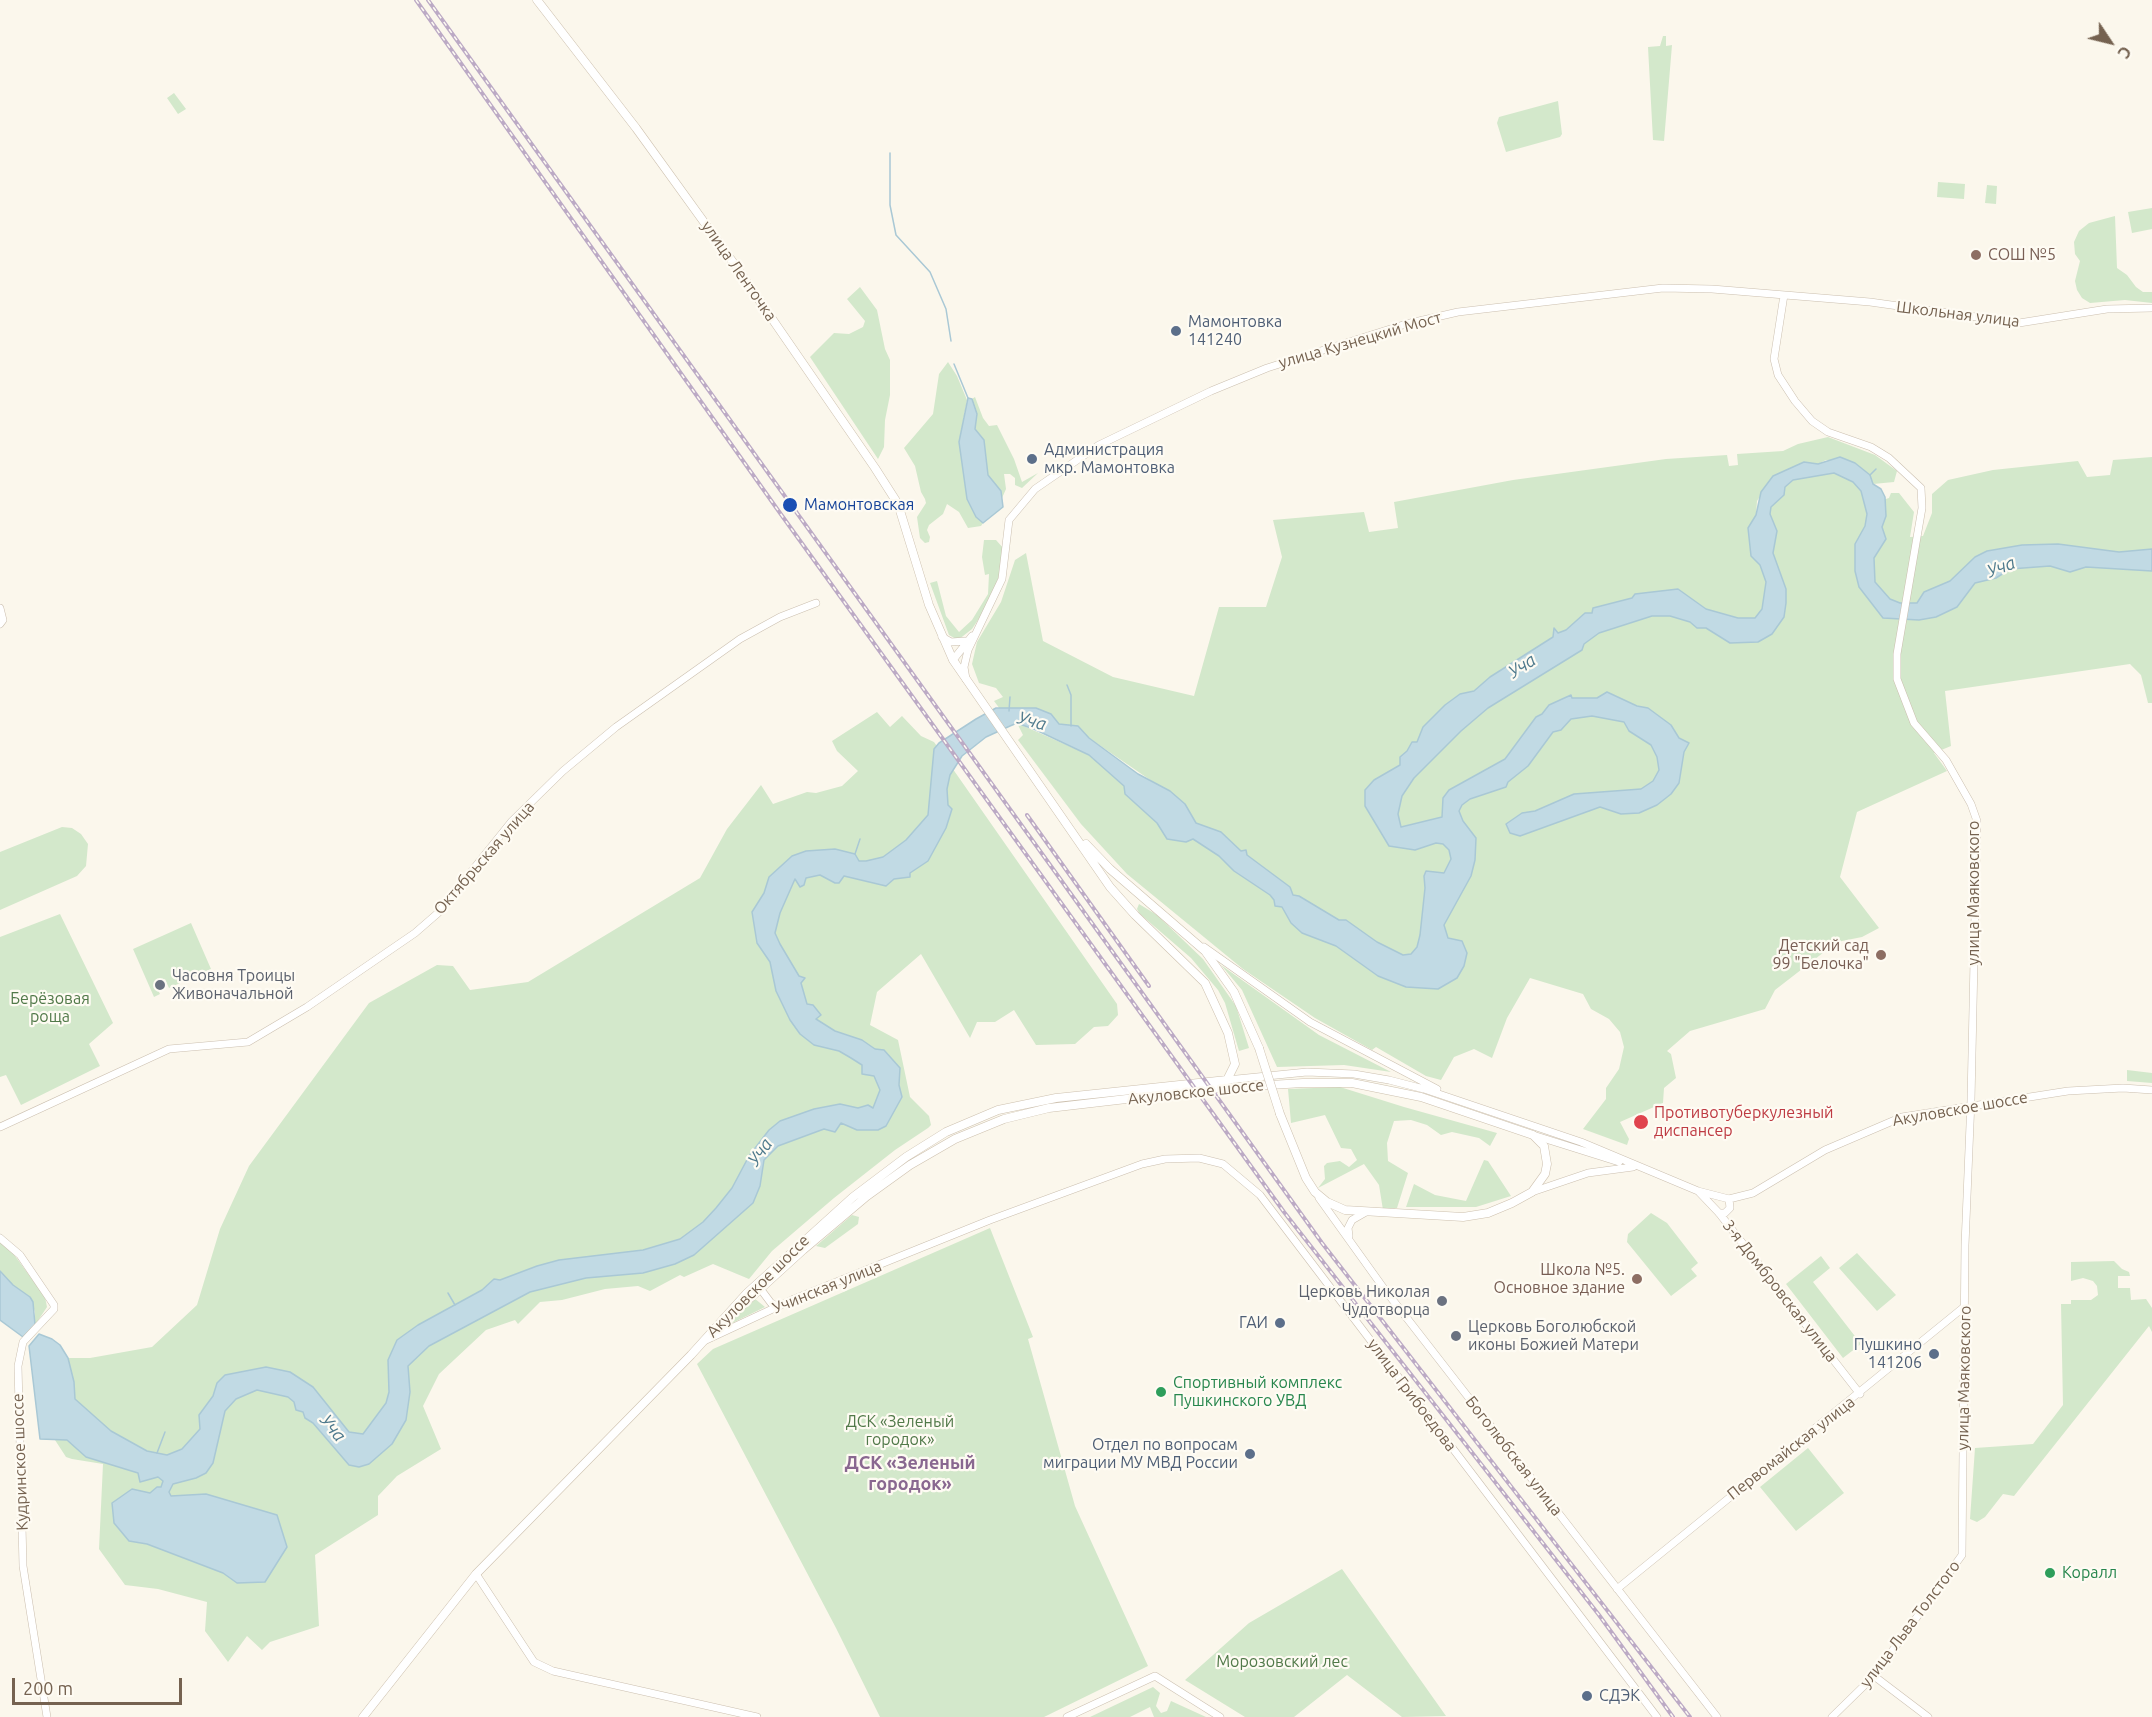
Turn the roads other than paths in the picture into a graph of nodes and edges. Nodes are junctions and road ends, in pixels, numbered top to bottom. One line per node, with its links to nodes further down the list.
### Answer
1 (537, 0): 9 (main road, улица Ленточка)
2 (1784, 295): 3 (street, улица Кузнецкий Мост); 8 (street, улица Кузнецкий Мост); 19 (street, улица Маяковского)
3 (1870, 302): 4 (street, Школьная улица)
4 (2152, 308)
5 (816, 603): 20 (street, Октябрьская улица)
6 (0, 608): 7 (street)
7 (2, 622)
8 (977, 629): 10 (street); 11 (street)
9 (941, 636): 10 (street); 12 (main road, улица Ленточка)
10 (968, 640): 12 (street)
11 (968, 650): 12 (street); 13 (street)
12 (953, 660): 13 (main road, улица Ленточка)
13 (966, 681): 14 (main road, улица Ленточка)
14 (1071, 827): 15 (main road); 16 (main road)
15 (1191, 937): 18 (street); 26 (main road, bridge)
16 (1227, 1080): 18 (street, Акуловское шоссе); 34 (main road, Акуловское шоссе)
17 (2152, 1089): 19 (street, Акуловское шоссе)
18 (1466, 1103): 23 (street, Акуловское шоссе)
19 (1971, 1105): 28 (street, Акуловское шоссе); 36 (street, улица Маяковского)
20 (0, 1127)
21 (1533, 1135): 22 (street, Акуловское шоссе); 27 (main road); 34 (main road, Акуловское шоссе)
22 (1638, 1167): 23 (street, Акуловское шоссе); 27 (street)
23 (1647, 1170): 25 (street, Акуловское шоссе)
24 (1122, 1172): 35 (street, Учинская улица); 48 (street, улица Грибоедова)
25 (1698, 1191): 28 (street, Акуловское шоссе); 29 (street, 3-я Домбровская улица)
26 (1315, 1192): 30 (main road); 33 (street, Боголюбская улица)
27 (1532, 1192): 30 (main road)
28 (1726, 1198): 29 (street); 31 (street)
29 (1713, 1206): 31 (street, 3-я Домбровская улица)
30 (1366, 1212): 33 (street)
31 (1719, 1213): 38 (street, 3-я Домбровская улица)
32 (0, 1238): 43 (street, Кудринское шоссе)
33 (1349, 1239): 41 (street, Боголюбская улица)
34 (759, 1286): 35 (street); 37 (main road, Акуловское шоссе)
35 (777, 1306): 37 (street, Учинская улица)
36 (1964, 1306): 38 (street, Первомайская улица); 39 (street, улица Маяковского)
37 (704, 1341): 40 (main road, Учинская улица)
38 (1860, 1394): 41 (street, Первомайская улица)
39 (1962, 1555): 42 (street, улица Льва Толстого)
40 (476, 1575): 44 (main road, Учинская улица); 45 (street)
41 (1617, 1589): 49 (street, Боголюбская улица)
42 (1874, 1676): 50 (street, улица Льва Толстого); 51 (street)
43 (47, 1717)
44 (363, 1717)
45 (757, 1717)
46 (1067, 1717): 47 (street)
47 (1220, 1717)
48 (1657, 1717)
49 (1718, 1717)
50 (1832, 1717)
51 (1928, 1717)

